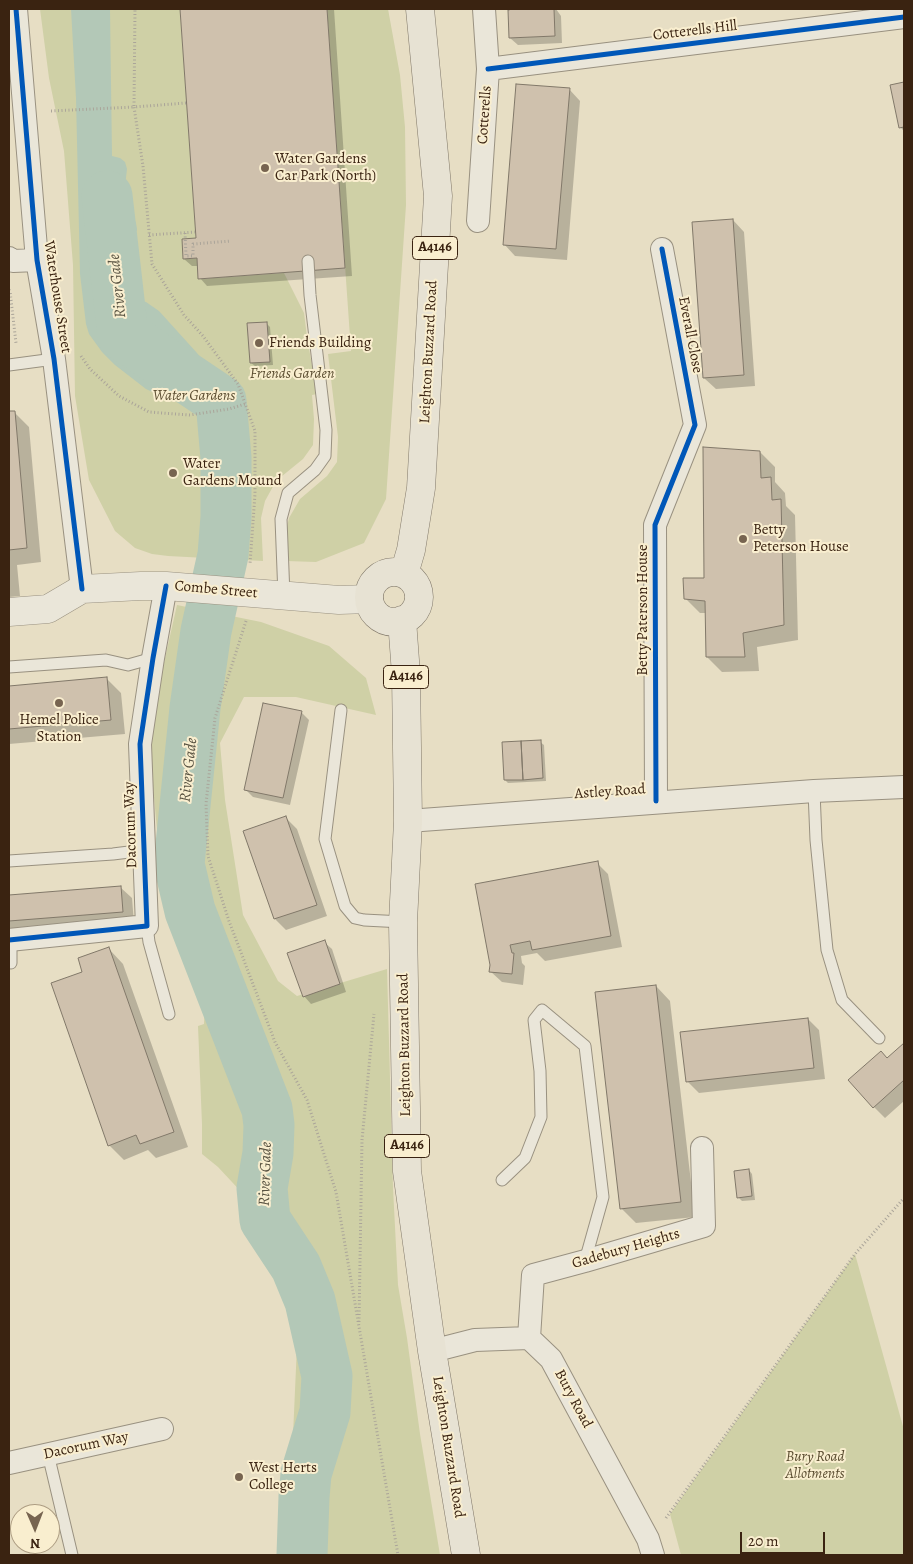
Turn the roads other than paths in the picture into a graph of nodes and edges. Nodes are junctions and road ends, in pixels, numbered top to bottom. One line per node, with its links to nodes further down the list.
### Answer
1 (16, 9): 10 (street, Waterhouse Street)
2 (420, 9): 15 (main road, Leighton Buzzard Road / A4146)
3 (484, 9): 6 (street, Cotterells)
4 (868, 15): 5 (street, Cotterells Hill); 6 (street, Cotterells Hill)
5 (904, 17)
6 (488, 69): 7 (street, Cotterells)
7 (478, 221)
8 (662, 249): 14 (street, Everall Close)
9 (9, 258): 10 (street)
10 (37, 260): 12 (street, Waterhouse Street)
11 (308, 262): 18 (lane)
12 (54, 359): 13 (lane); 17 (street, Waterhouse Street)
13 (14, 364)
14 (695, 425): 27 (street, Betty Paterson House)
15 (404, 574): 19 (main road); 21 (main road)
16 (176, 588): 17 (street, Combe Street); 18 (street, Combe Street); 22 (street, Dacorum Way)
17 (82, 589): 20 (street, Combe Street)
18 (284, 596): 19 (street, Combe Street)
19 (369, 599): 21 (main road)
20 (9, 612)
21 (402, 620): 28 (main road, Leighton Buzzard Road / A4146)
22 (153, 658): 23 (lane); 29 (street, Dacorum Way)
23 (9, 668)
24 (341, 710): 31 (lane)
25 (904, 787): 26 (street, Astley Road)
26 (814, 790): 27 (street, Astley Road); 36 (lane)
27 (656, 801): 28 (street, Astley Road)
28 (408, 821): 31 (main road, Leighton Buzzard Road / A4146)
29 (145, 850): 30 (lane); 32 (street, Dacorum Way)
30 (9, 861)
31 (403, 922): 41 (main road, Leighton Buzzard Road / A4146)
32 (147, 926): 33 (street); 35 (lane)
33 (17, 939): 34 (lane)
34 (11, 963)
35 (169, 1014)
36 (879, 1038)
37 (702, 1148): 39 (street, Gadebury Heights)
38 (502, 1180): 39 (lane)
39 (585, 1261): 40 (street, Gadebury Heights)
40 (529, 1338): 41 (street); 45 (street, Bury Road)
41 (432, 1351): 47 (main road, Leighton Buzzard Road / A4146)
42 (162, 1429): 43 (street, Dacorum Way)
43 (48, 1454): 44 (street, Dacorum Way); 46 (lane)
44 (9, 1463)
45 (650, 1547)
46 (72, 1555)
47 (466, 1555)

